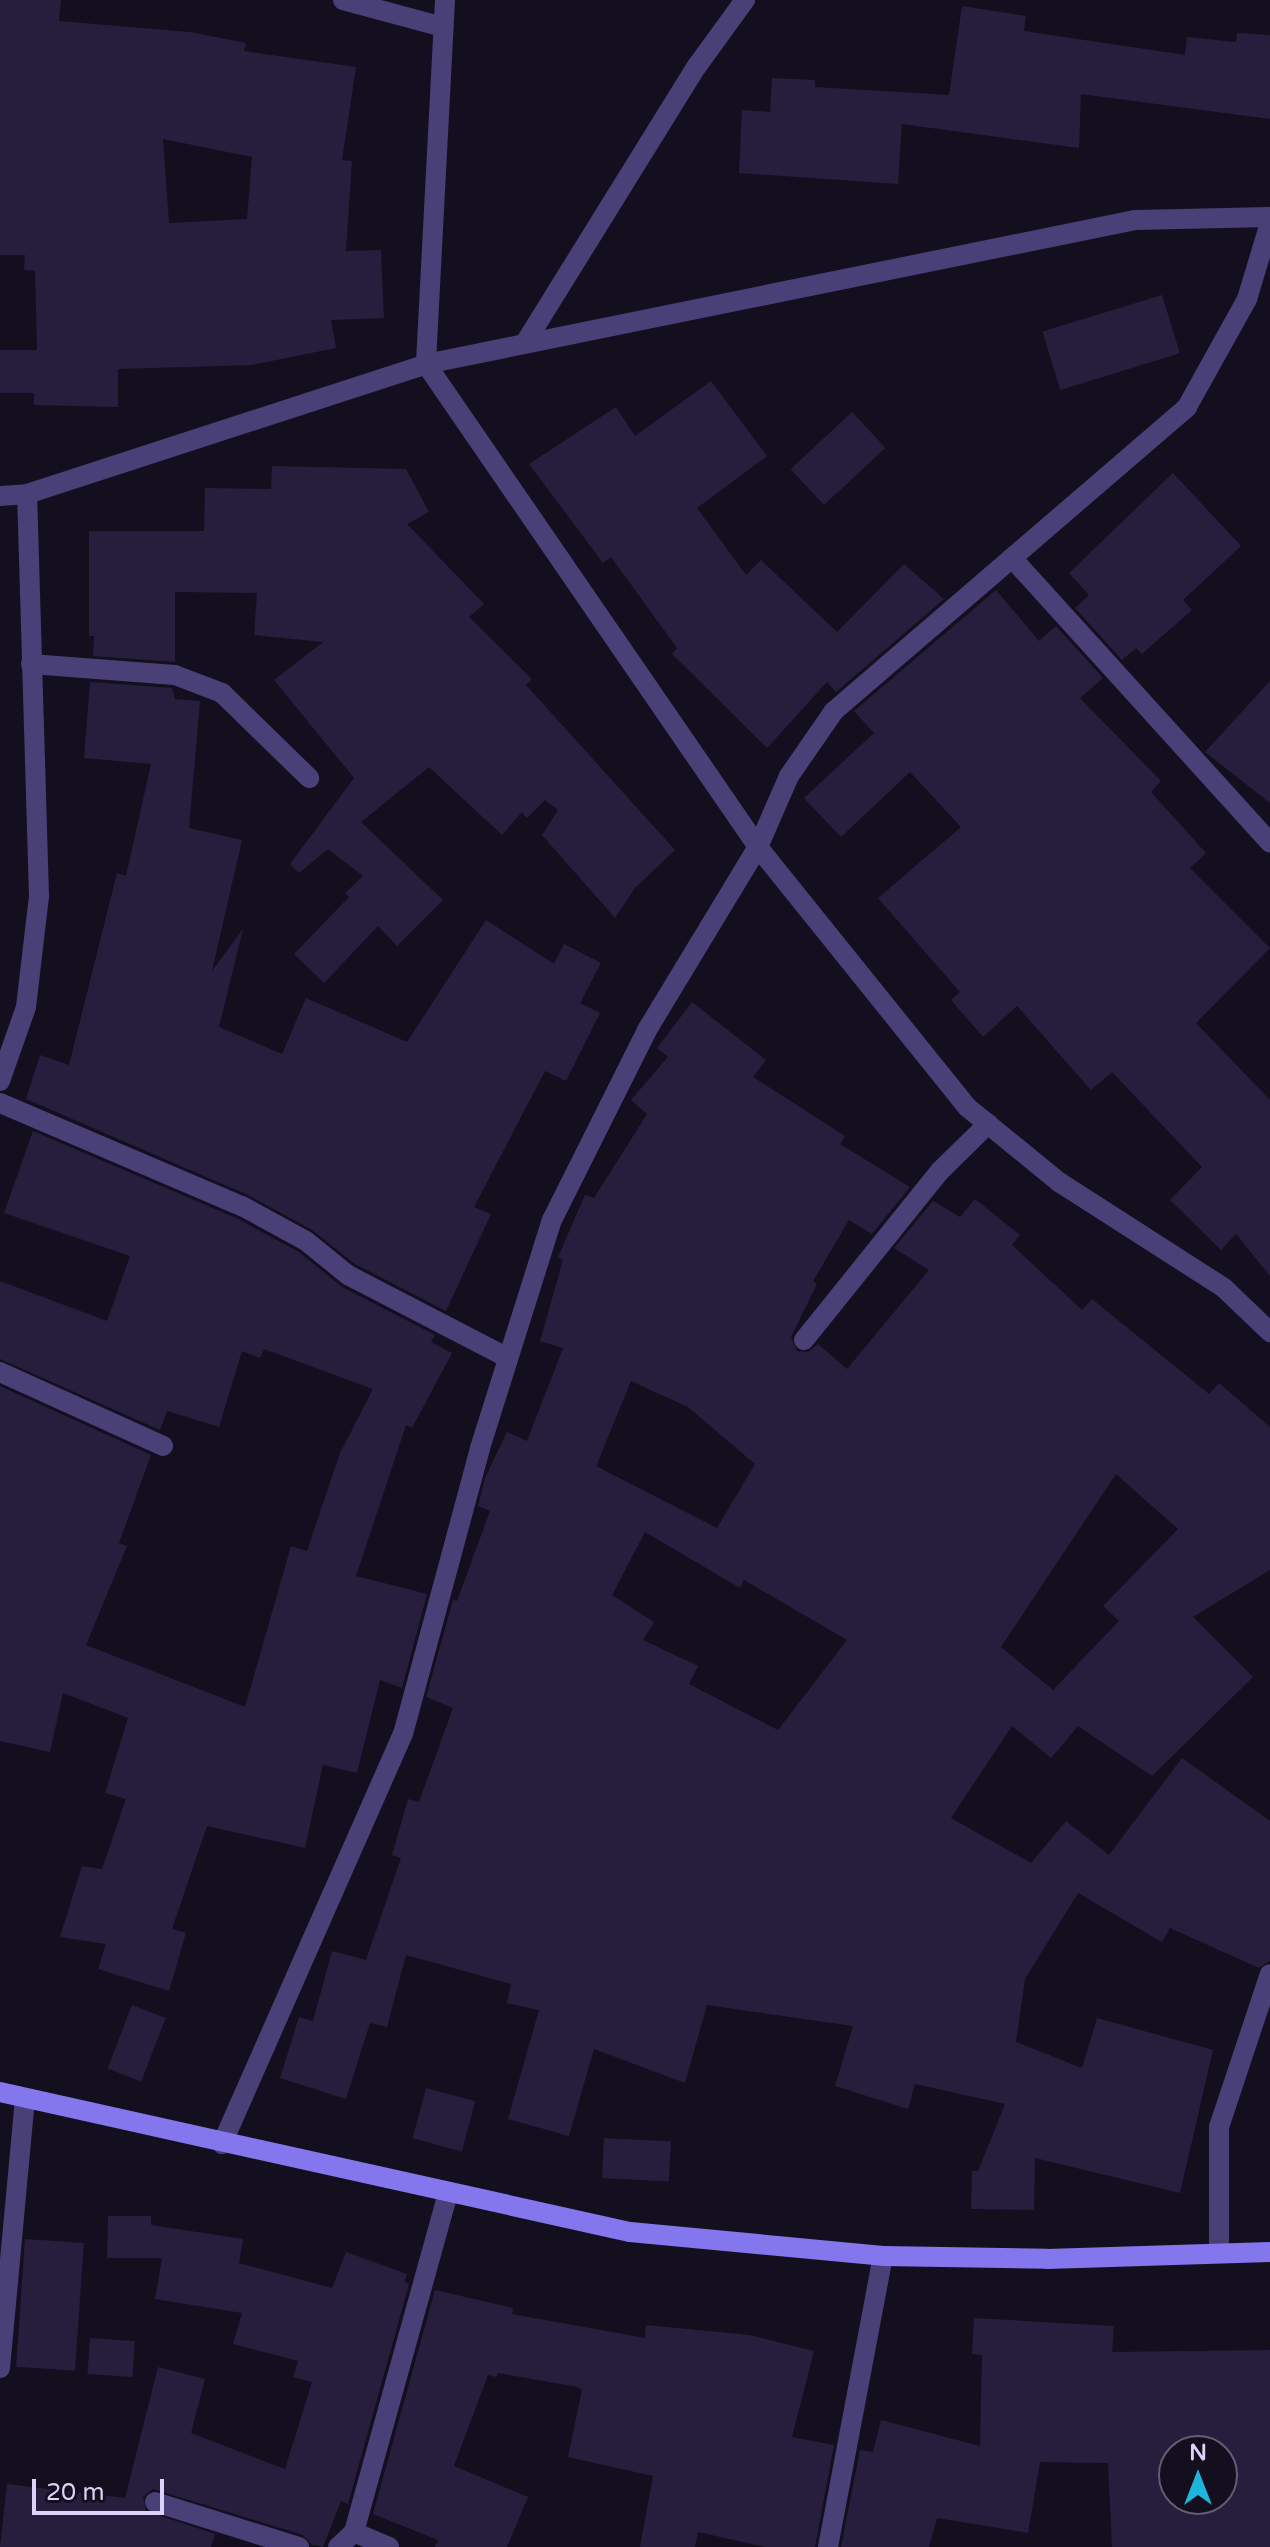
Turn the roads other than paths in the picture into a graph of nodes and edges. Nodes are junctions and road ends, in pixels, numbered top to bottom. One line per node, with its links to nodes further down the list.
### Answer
1 (343, 0): 4 (street)
2 (445, 0): 4 (street)
3 (745, 0): 6 (street)
4 (443, 27): 7 (street)
5 (1270, 220): 6 (street); 10 (street)
6 (525, 343): 7 (street)
7 (426, 364): 8 (street); 14 (street)
8 (27, 494): 9 (street); 11 (street)
9 (0, 496)
10 (1012, 558): 13 (street); 14 (street)
11 (31, 664): 12 (street); 15 (street)
12 (309, 778)
13 (1270, 843)
14 (758, 847): 17 (street); 20 (street)
15 (0, 1081)
16 (0, 1103): 20 (street)
17 (988, 1124): 18 (street); 19 (street)
18 (1270, 1332)
19 (804, 1340)
20 (508, 1358): 26 (street)
21 (0, 1372): 22 (street)
22 (163, 1446)
23 (1270, 1974): 29 (street)
24 (0, 2092): 25 (main road)
25 (25, 2099): 26 (main road); 31 (street)
26 (222, 2144): 27 (main road)
27 (448, 2192): 30 (main road); 33 (street)
28 (1270, 2252): 29 (main road)
29 (1219, 2253): 30 (main road)
30 (883, 2256): 37 (street)
31 (0, 2368)
32 (155, 2502): 34 (street)
33 (354, 2532): 35 (street); 36 (street)
34 (299, 2547)
35 (338, 2547)
36 (389, 2547)
37 (828, 2547)

